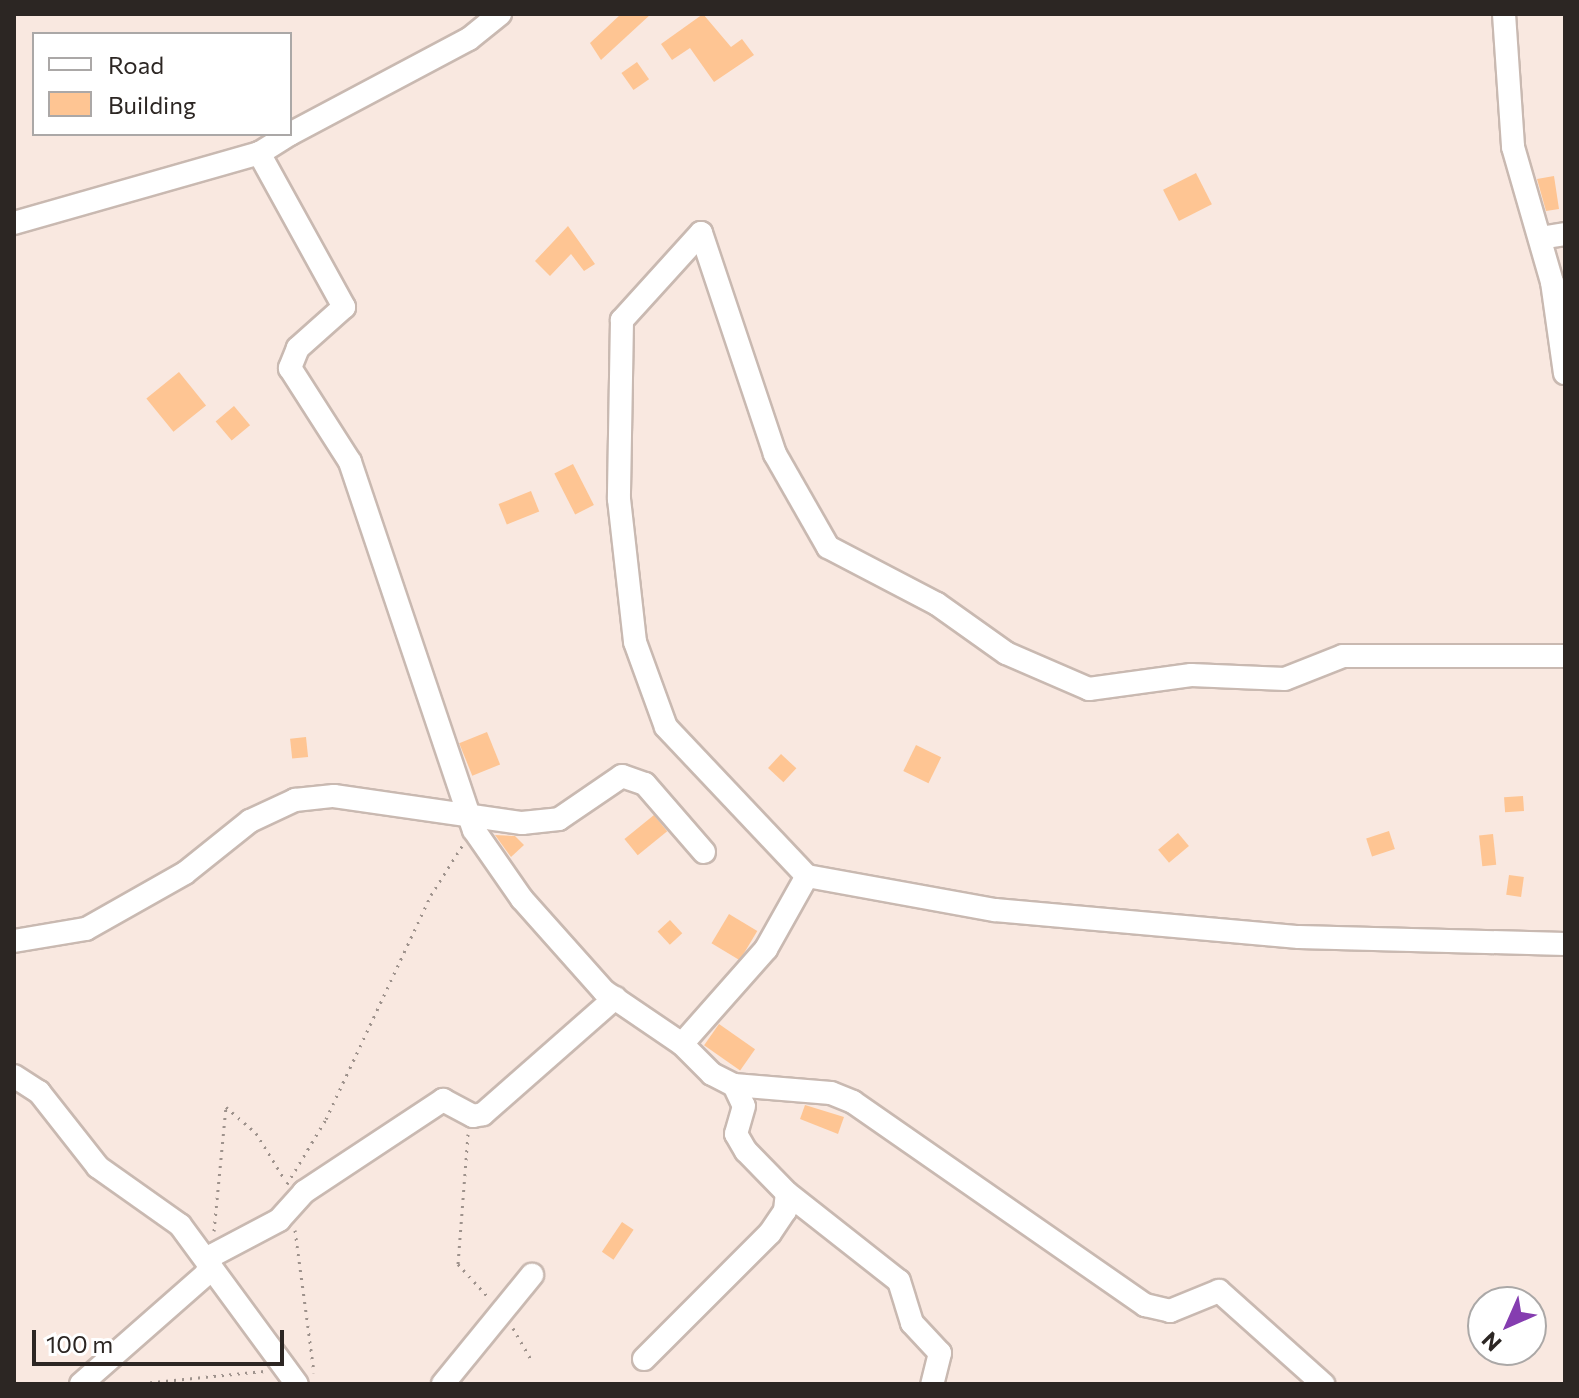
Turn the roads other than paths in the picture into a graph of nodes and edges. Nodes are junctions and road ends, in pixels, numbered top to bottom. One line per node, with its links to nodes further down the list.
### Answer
1 (500, 14): 3 (street)
2 (1504, 14): 8 (street)
3 (292, 133)
4 (287, 136): 5 (street)
5 (259, 153): 6 (street); 11 (street)
6 (14, 223)
7 (1565, 234): 8 (street)
8 (1540, 238): 9 (street)
9 (1565, 373)
10 (1565, 656): 13 (street)
11 (470, 820): 12 (street); 14 (street); 16 (street)
12 (704, 852)
13 (807, 876): 15 (street); 17 (street)
14 (14, 941)
15 (1565, 944)
16 (615, 998): 17 (street); 21 (street)
17 (682, 1044): 19 (street)
18 (14, 1076): 21 (street)
19 (734, 1085): 20 (street); 28 (street)
20 (787, 1193): 23 (street); 27 (street)
21 (209, 1267): 24 (street); 25 (street)
22 (532, 1275): 26 (street)
23 (644, 1359)
24 (291, 1376)
25 (81, 1384)
26 (443, 1384)
27 (932, 1384)
28 (1323, 1384)

